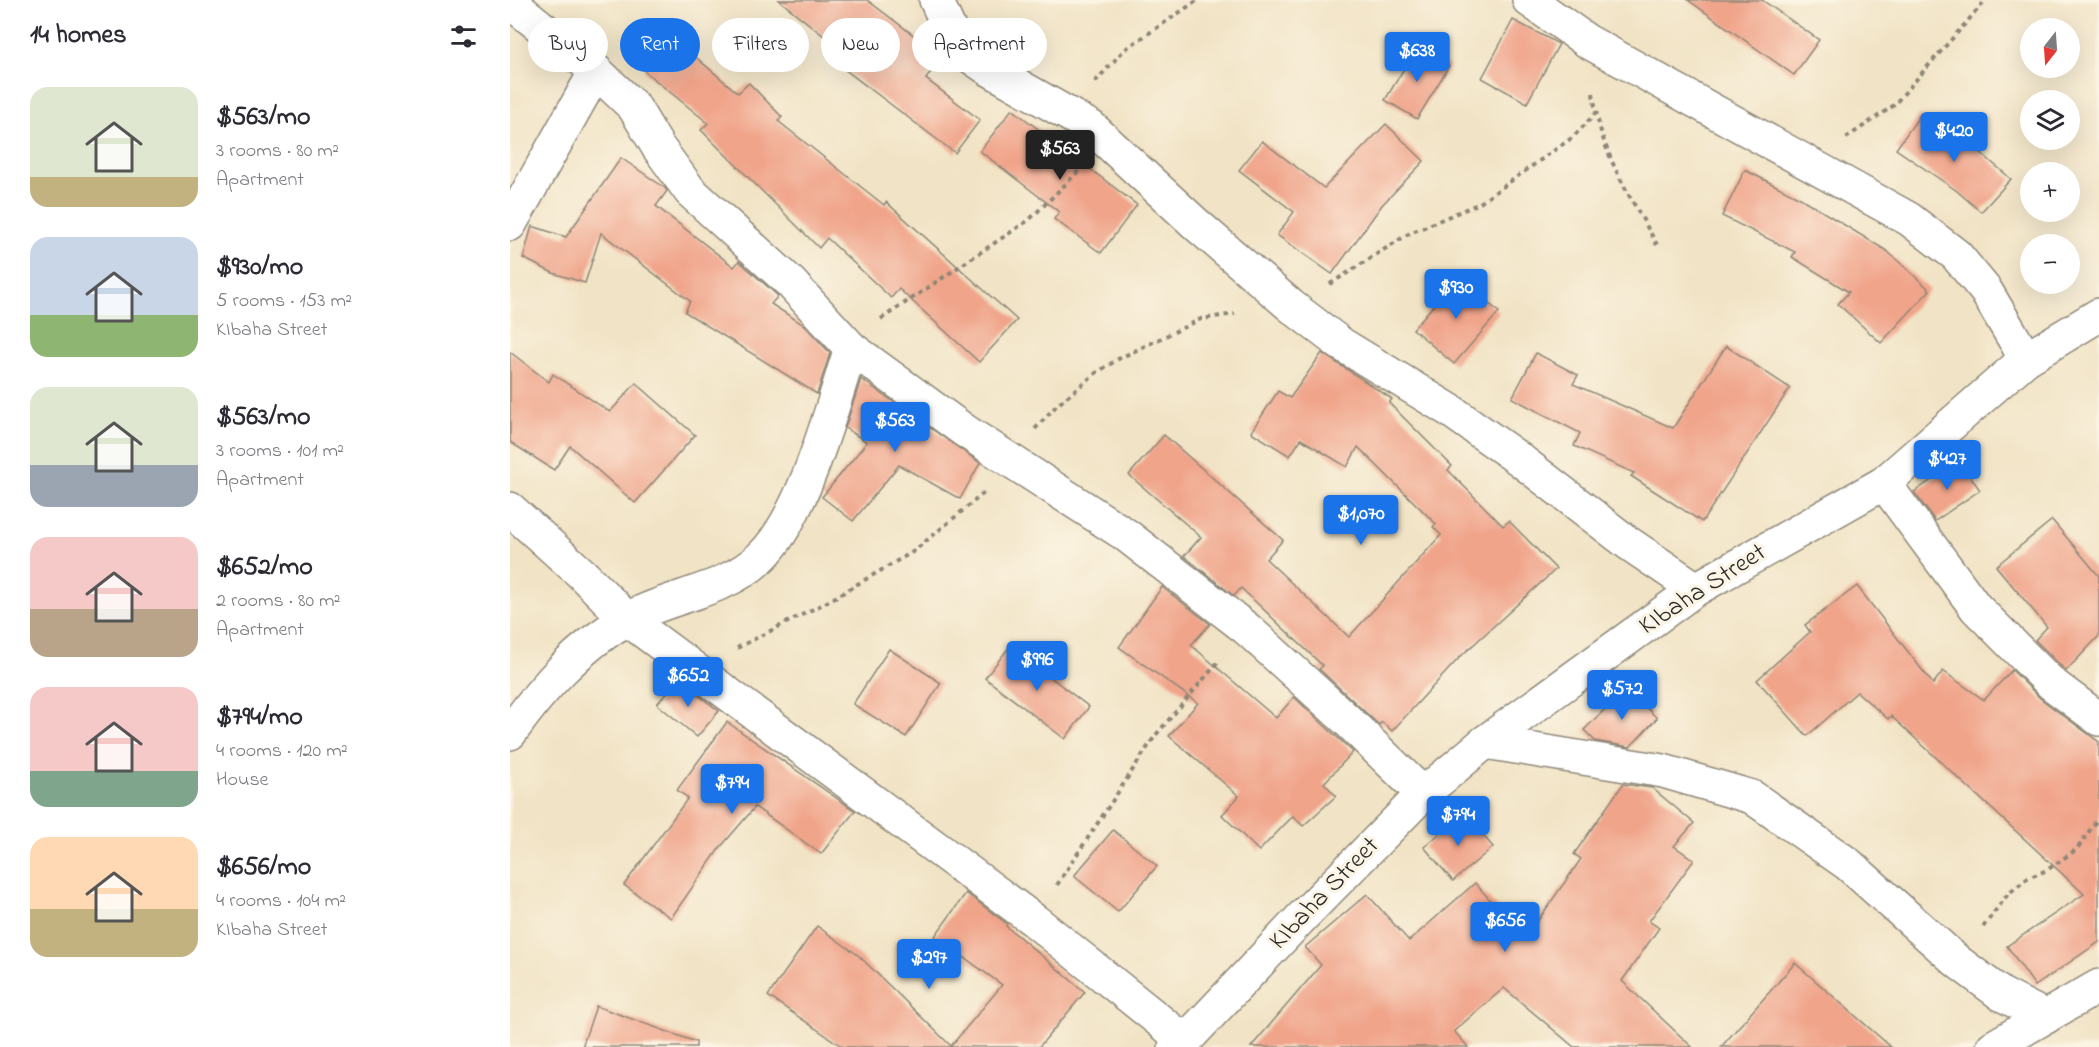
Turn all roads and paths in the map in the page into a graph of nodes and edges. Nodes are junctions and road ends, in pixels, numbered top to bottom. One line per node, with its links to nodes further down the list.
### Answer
1 (936, 0): 10 (street)
2 (1198, 0): 10 (path)
3 (1529, 0): 7 (street)
4 (1986, 0): 13 (path)
5 (510, 2): 6 (street)
6 (530, 18)
7 (1587, 40): 11 (path); 13 (street)
8 (595, 72): 14 (street)
9 (598, 72): 18 (street)
10 (1070, 113): 12 (street)
11 (1595, 114): 15 (path); 16 (path)
12 (1109, 141): 16 (street); 18 (path)
13 (1807, 164): 19 (street)
14 (510, 224)
15 (1657, 245)
16 (1291, 306): 20 (path); 23 (street)
17 (2099, 315): 19 (street, KIbaha Street)
18 (848, 345): 20 (street); 24 (street)
19 (2026, 359): 21 (street, KIbaha Street)
20 (1012, 461): 25 (street); 26 (path)
21 (1884, 483): 23 (street, KIbaha Street); 27 (street)
22 (510, 509): 24 (street)
23 (1696, 589): 29 (street, KIbaha Street)
24 (627, 619): 26 (street); 28 (street)
25 (1247, 629): 30 (street); 32 (path)
26 (697, 670): 32 (street)
27 (2099, 719)
28 (510, 733)
29 (1485, 742): 30 (street, KIbaha Street); 33 (street)
30 (1423, 794): 37 (street, KIbaha Street)
31 (2099, 817): 33 (path)
32 (1035, 921): 37 (street)
33 (1958, 962): 35 (street)
34 (2099, 986): 35 (street)
35 (2046, 1017): 36 (street)
36 (2009, 1043)
37 (1180, 1044)

